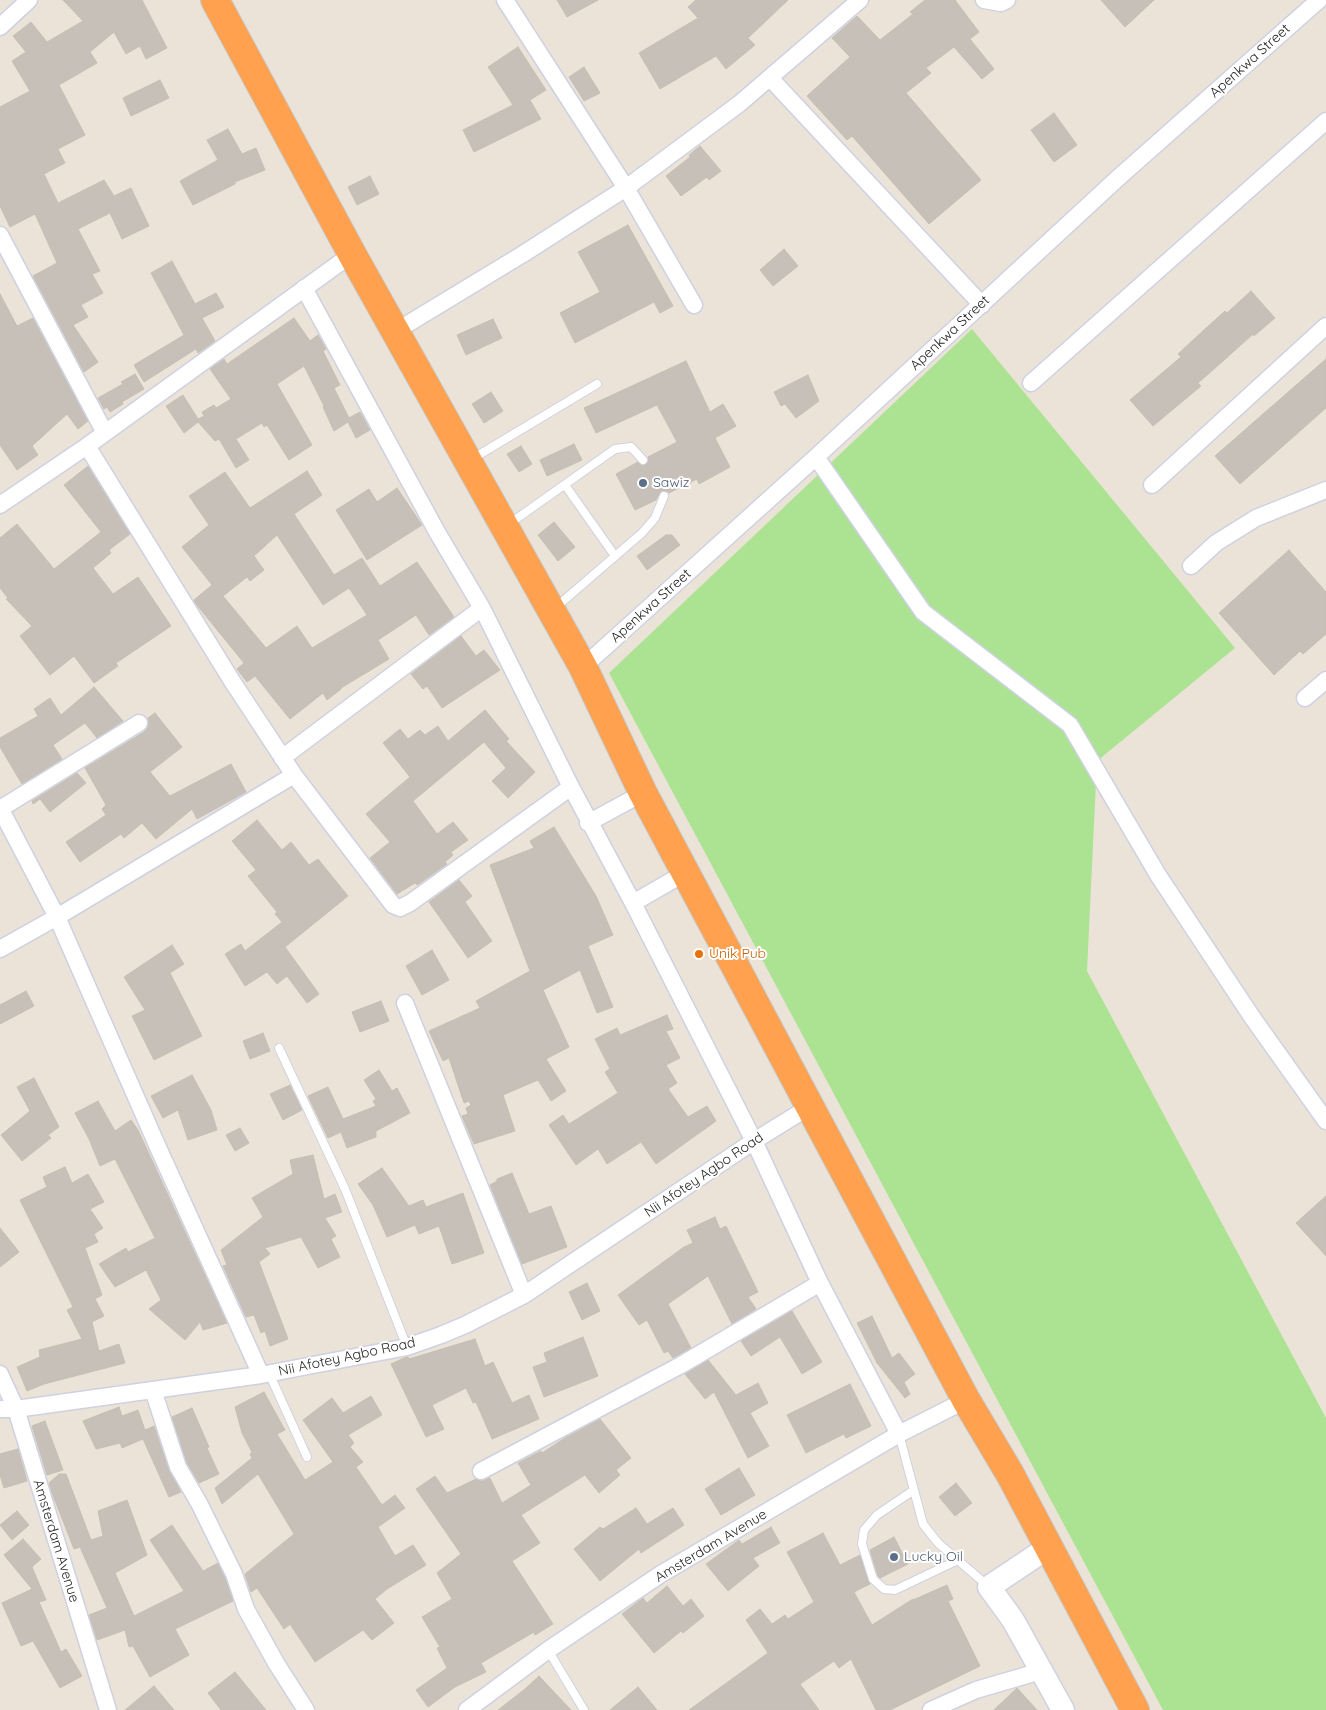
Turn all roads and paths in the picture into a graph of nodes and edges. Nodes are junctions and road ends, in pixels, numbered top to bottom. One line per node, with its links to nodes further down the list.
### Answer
1 (29, 0): 8 (street)
2 (216, 0): 13 (highway)
3 (505, 0): 11 (street)
4 (860, 0): 9 (street)
5 (984, 0): 6 (street)
6 (1007, 0)
7 (1319, 0): 16 (street, Apenkwa Street)
8 (0, 27)
9 (770, 78): 11 (street); 16 (street)
10 (1326, 121): 19 (street)
11 (626, 188): 15 (street); 18 (street)
12 (0, 235): 21 (street)
13 (352, 254): 14 (street); 18 (highway)
14 (304, 288): 21 (street); 34 (street)
15 (694, 305)
16 (982, 305): 23 (street, Apenkwa Street)
17 (1326, 326): 27 (street)
18 (396, 331): 25 (highway)
19 (1031, 383)
20 (597, 384): 25 (lane)
21 (104, 433): 22 (street)
22 (86, 446): 30 (street); 40 (street)
23 (816, 457): 36 (street, Apenkwa Street); 53 (street)
24 (643, 460): 26 (lane)
25 (468, 461): 31 (highway)
26 (564, 485): 31 (lane); 32 (lane)
27 (1152, 485)
28 (1326, 490): 33 (street)
29 (664, 496): 32 (lane)
30 (0, 505)
31 (505, 527): 35 (highway)
32 (615, 556): 35 (lane)
33 (1191, 566)
34 (482, 608): 40 (street); 42 (street)
35 (551, 611): 36 (highway)
36 (583, 667): 43 (highway)
37 (1326, 680): 38 (street)
38 (1305, 698)
39 (139, 723): 44 (street)
40 (282, 758): 41 (street)
41 (294, 775): 42 (street); 48 (street)
42 (571, 787): 45 (street)
43 (643, 793): 45 (street); 46 (highway)
44 (0, 808): 48 (street)
45 (588, 823): 47 (street)
46 (685, 873): 47 (street); 52 (highway)
47 (633, 903): 54 (street)
48 (58, 918): 49 (street); 59 (street)
49 (0, 949)
50 (405, 1003): 56 (street)
51 (279, 1048): 57 (lane)
52 (809, 1107): 54 (street, Nii Afotey Agbo Road); 61 (highway)
53 (1326, 1121)
54 (754, 1141): 55 (street); 56 (street, Nii Afotey Agbo Road)
55 (820, 1283): 63 (street); 65 (street)
56 (524, 1295): 57 (street, Nii Afotey Agbo Road)
57 (407, 1347): 59 (street, Nii Afotey Agbo Road)
58 (0, 1374): 62 (street, Amsterdam Avenue)
59 (265, 1374): 60 (street, Nii Afotey Agbo Road); 64 (lane)
60 (154, 1390): 62 (street, Nii Afotey Agbo Road); 73 (street)
61 (966, 1400): 63 (street, Amsterdam Avenue); 67 (highway)
62 (8, 1409): 72 (street, Amsterdam Avenue)
63 (899, 1434): 66 (lane); 70 (street, Amsterdam Avenue)
64 (307, 1457)
65 (481, 1471)
66 (914, 1490): 68 (lane); 68 (lane)
67 (1049, 1548): 69 (street); 78 (highway)
68 (958, 1560): 69 (lane)
69 (989, 1587): 71 (street)
70 (548, 1650): 74 (street, Amsterdam Avenue); 75 (lane)
71 (1041, 1671): 76 (street); 77 (street)
72 (108, 1710)
73 (306, 1710)
74 (467, 1710)
75 (584, 1710)
76 (931, 1710)
77 (1062, 1710)
78 (1135, 1710)

